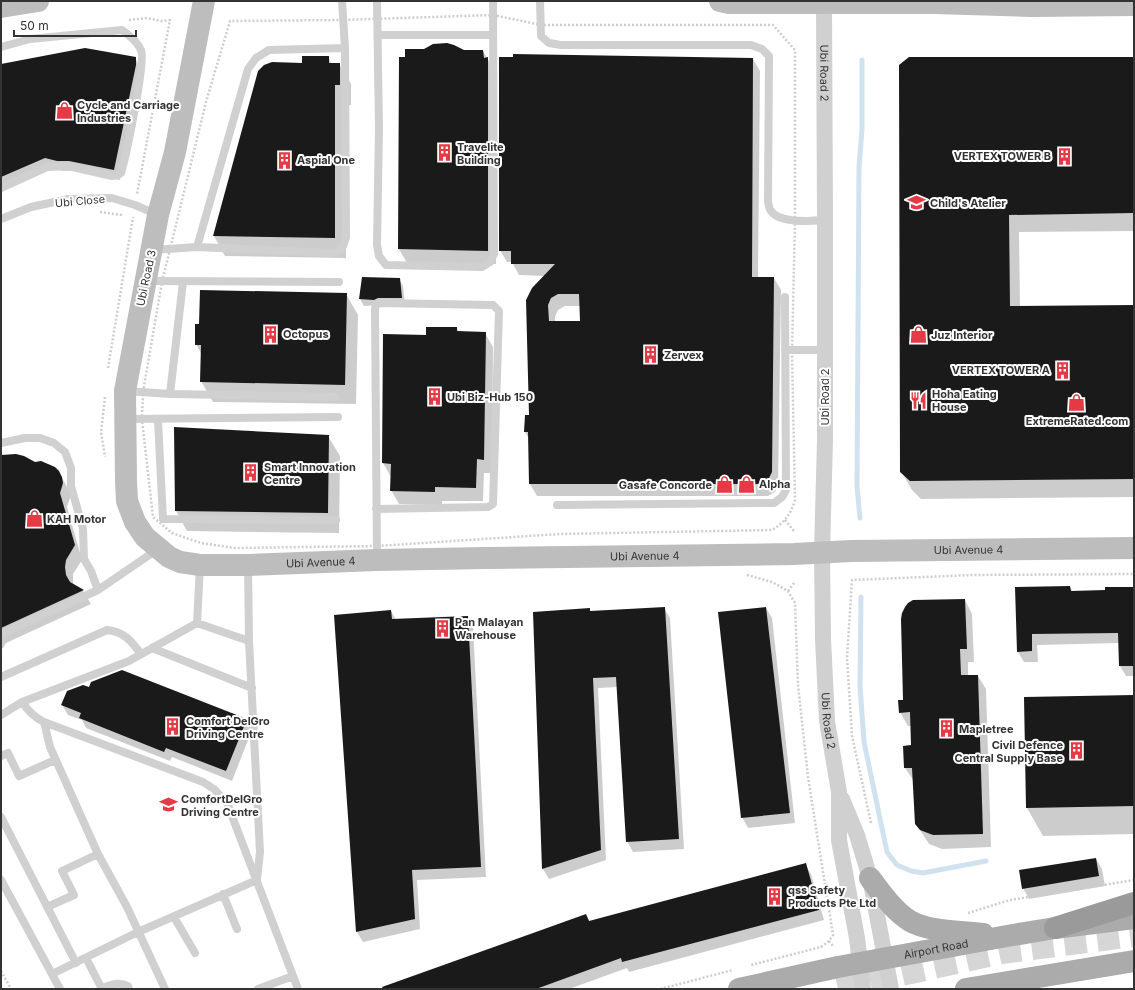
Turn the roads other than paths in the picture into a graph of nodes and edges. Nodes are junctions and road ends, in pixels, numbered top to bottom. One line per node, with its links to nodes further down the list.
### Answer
1 (38, 1): 12 (street)
2 (204, 1): 18 (street, Ubi Road 3)
3 (342, 1): 16 (lane)
4 (377, 1): 13 (lane)
5 (493, 1): 14 (lane)
6 (540, 1): 20 (lane)
7 (720, 1): 8 (street)
8 (824, 2): 9 (street); 20 (street, Ubi Road 2)
9 (933, 2): 10 (street)
10 (1031, 3): 11 (street)
11 (1134, 5)
12 (1, 7)
13 (378, 35): 14 (lane); 14 (lane)
14 (493, 35)
15 (1, 46): 17 (lane)
16 (345, 48): 21 (lane); 21 (lane)
17 (1, 188)
18 (158, 215): 19 (lane, Ubi Close); 22 (street, Ubi Road 3)
19 (1, 219)
20 (826, 220): 28 (street, Ubi Road 2)
21 (197, 247): 22 (lane)
22 (152, 250): 23 (street, Ubi Road 3)
23 (145, 281): 24 (lane); 29 (street, Ubi Road 3)
24 (183, 282): 25 (lane); 30 (lane)
25 (339, 282)
26 (785, 298): 27 (lane)
27 (788, 350): 28 (lane); 36 (lane)
28 (825, 350): 41 (street, Ubi Road 2)
29 (125, 391): 30 (lane); 33 (street, Ubi Road 3)
30 (170, 394): 31 (lane)
31 (335, 397)
32 (338, 417): 34 (lane)
33 (126, 419): 34 (lane); 40 (street, Ubi Road 3)
34 (158, 420): 38 (lane)
35 (1, 443): 45 (lane)
36 (557, 505)
37 (376, 510): 37 (lane); 42 (lane)
38 (336, 520)
39 (1134, 548): 41 (street, Ubi Avenue 4)
40 (159, 549): 43 (street, Ubi Avenue 4); 45 (lane)
41 (822, 552): 42 (street, Ubi Avenue 4); 58 (street, Ubi Road 2)
42 (377, 560): 44 (street, Ubi Avenue 4)
43 (200, 565): 44 (street, Ubi Avenue 4); 46 (lane)
44 (248, 565): 48 (lane)
45 (98, 590): 47 (lane)
46 (197, 623): 48 (lane); 49 (lane)
47 (1, 634)
48 (249, 641): 52 (lane)
49 (152, 648): 50 (lane); 52 (lane)
50 (141, 654): 51 (lane); 53 (lane)
51 (1, 677)
52 (252, 688): 63 (lane)
53 (22, 702): 54 (lane); 55 (lane)
54 (1, 715)
55 (44, 722): 57 (lane); 63 (lane)
56 (1, 756): 57 (lane)
57 (56, 760): 60 (lane)
58 (839, 792): 61 (street, Ubi Road 2); 78 (street, Ubi Road 2)
59 (1, 817): 66 (lane)
60 (98, 854): 66 (lane); 71 (lane)
61 (870, 878): 72 (main road); 75 (street, Ubi Road 2)
62 (1, 880): 79 (lane)
63 (257, 880): 64 (lane); 80 (lane)
64 (223, 894): 67 (lane); 70 (lane)
65 (1134, 903): 69 (highway)
66 (47, 907): 77 (lane)
67 (174, 916): 71 (lane); 73 (lane)
68 (1134, 918): 69 (main road, Airport Road)
69 (1055, 928): 72 (main road, Airport Road)
70 (237, 929)
71 (138, 932): 74 (lane); 85 (lane)
72 (1007, 936): 75 (main road, Airport Road)
73 (195, 953)
74 (86, 958): 77 (lane); 83 (lane)
75 (885, 958): 78 (main road, Airport Road); 90 (street, Ubi Road 2)
76 (1134, 961): 81 (main road)
77 (76, 962): 79 (lane)
78 (860, 963): 88 (main road, Airport Road); 89 (street, Ubi Road 2)
79 (52, 974): 82 (lane)
80 (293, 976): 86 (lane); 87 (lane)
81 (970, 988)
82 (60, 989)
83 (102, 989): 84 (lane)
84 (129, 989)
85 (165, 989)
86 (258, 989)
87 (298, 989)
88 (739, 989)
89 (863, 989)
90 (891, 989)

